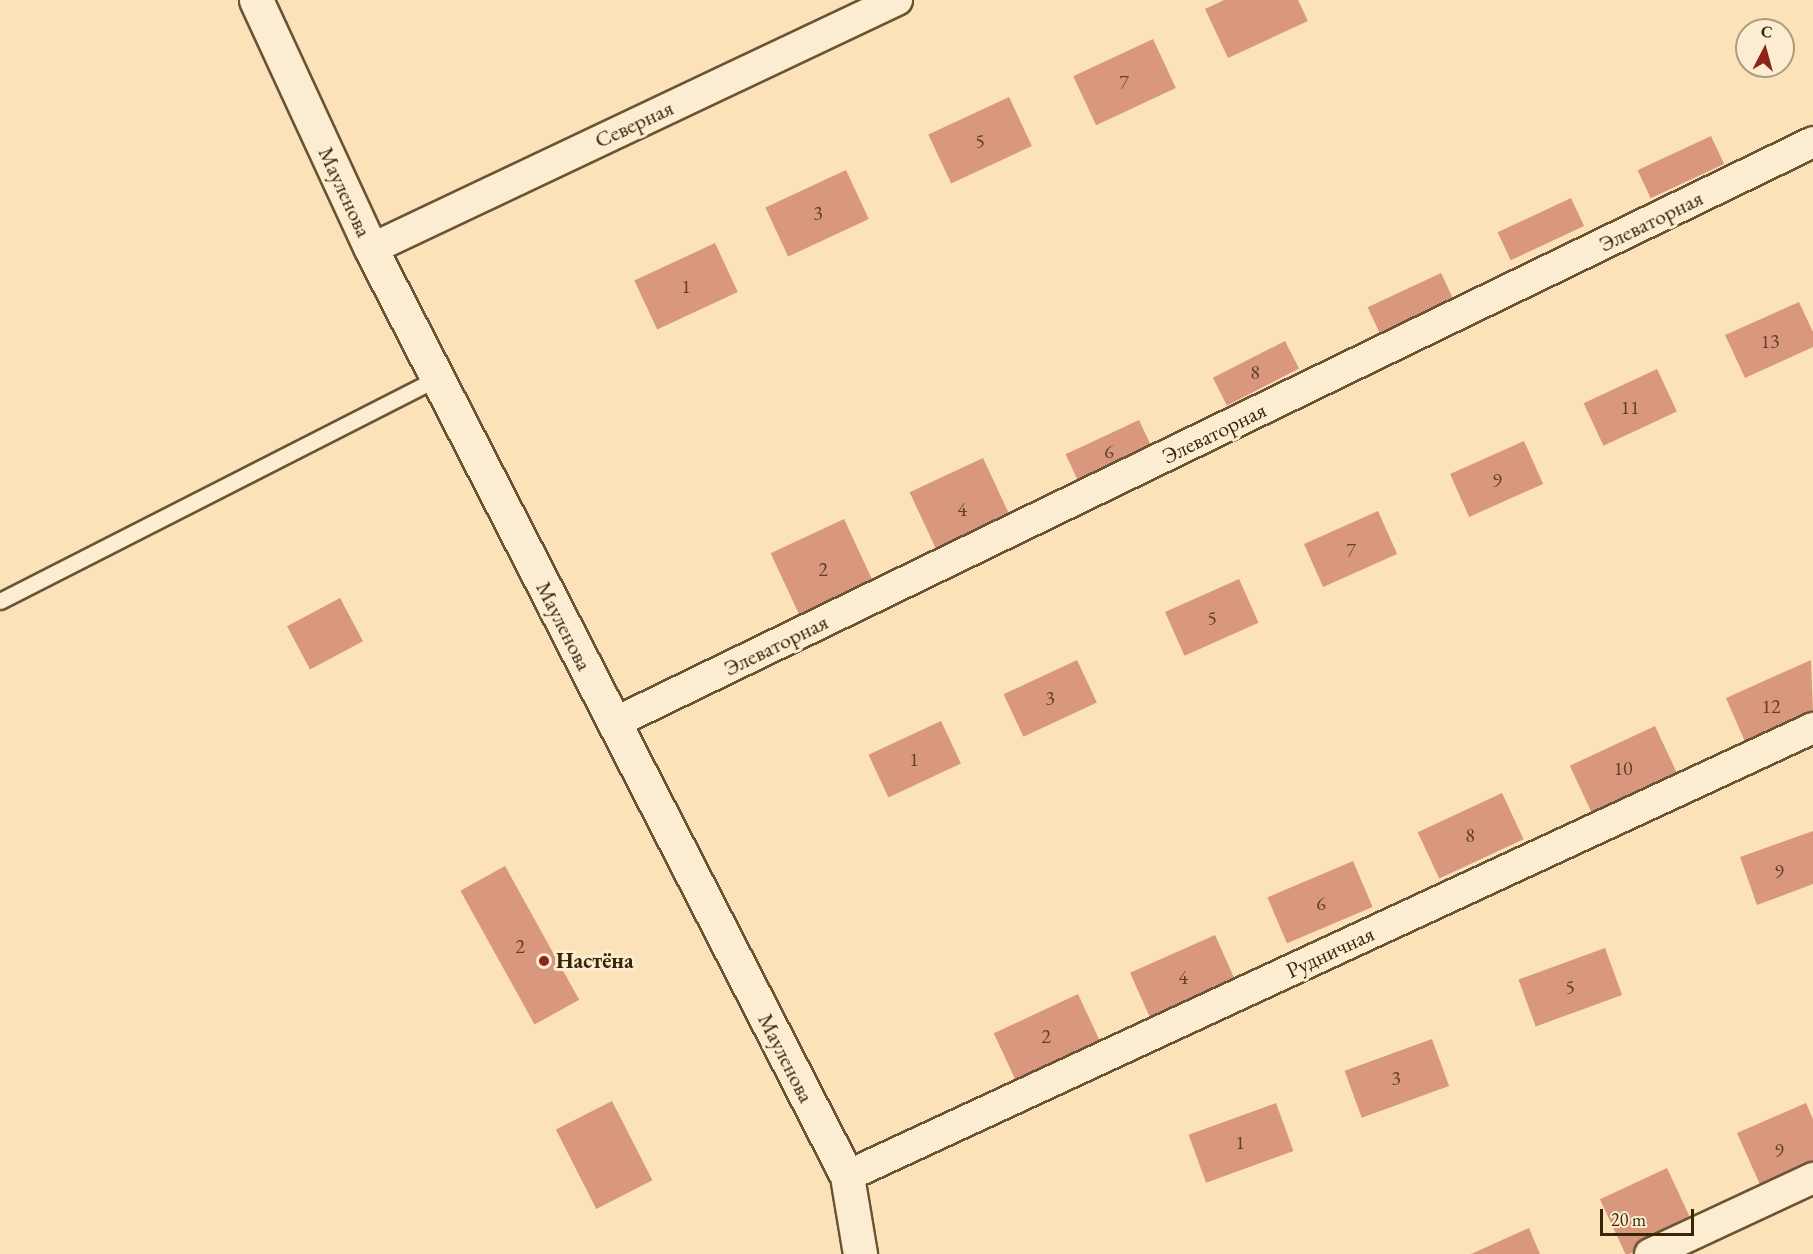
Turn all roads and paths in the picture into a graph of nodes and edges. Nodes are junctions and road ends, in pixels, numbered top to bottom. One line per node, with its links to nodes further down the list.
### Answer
1 (256, 0): 4 (street, Мауленова)
2 (897, 0): 4 (street, Северная)
3 (1813, 142): 7 (street, Элеваторная)
4 (371, 249): 5 (street, Мауленова)
5 (438, 378): 6 (lane); 7 (street, Мауленова)
6 (0, 601)
7 (614, 723): 9 (street, Мауленова)
8 (1813, 728): 9 (street, Рудничная)
9 (847, 1176): 11 (street, Мауленова)
10 (1813, 1178): 12 (street)
11 (860, 1254)
12 (1650, 1254)

